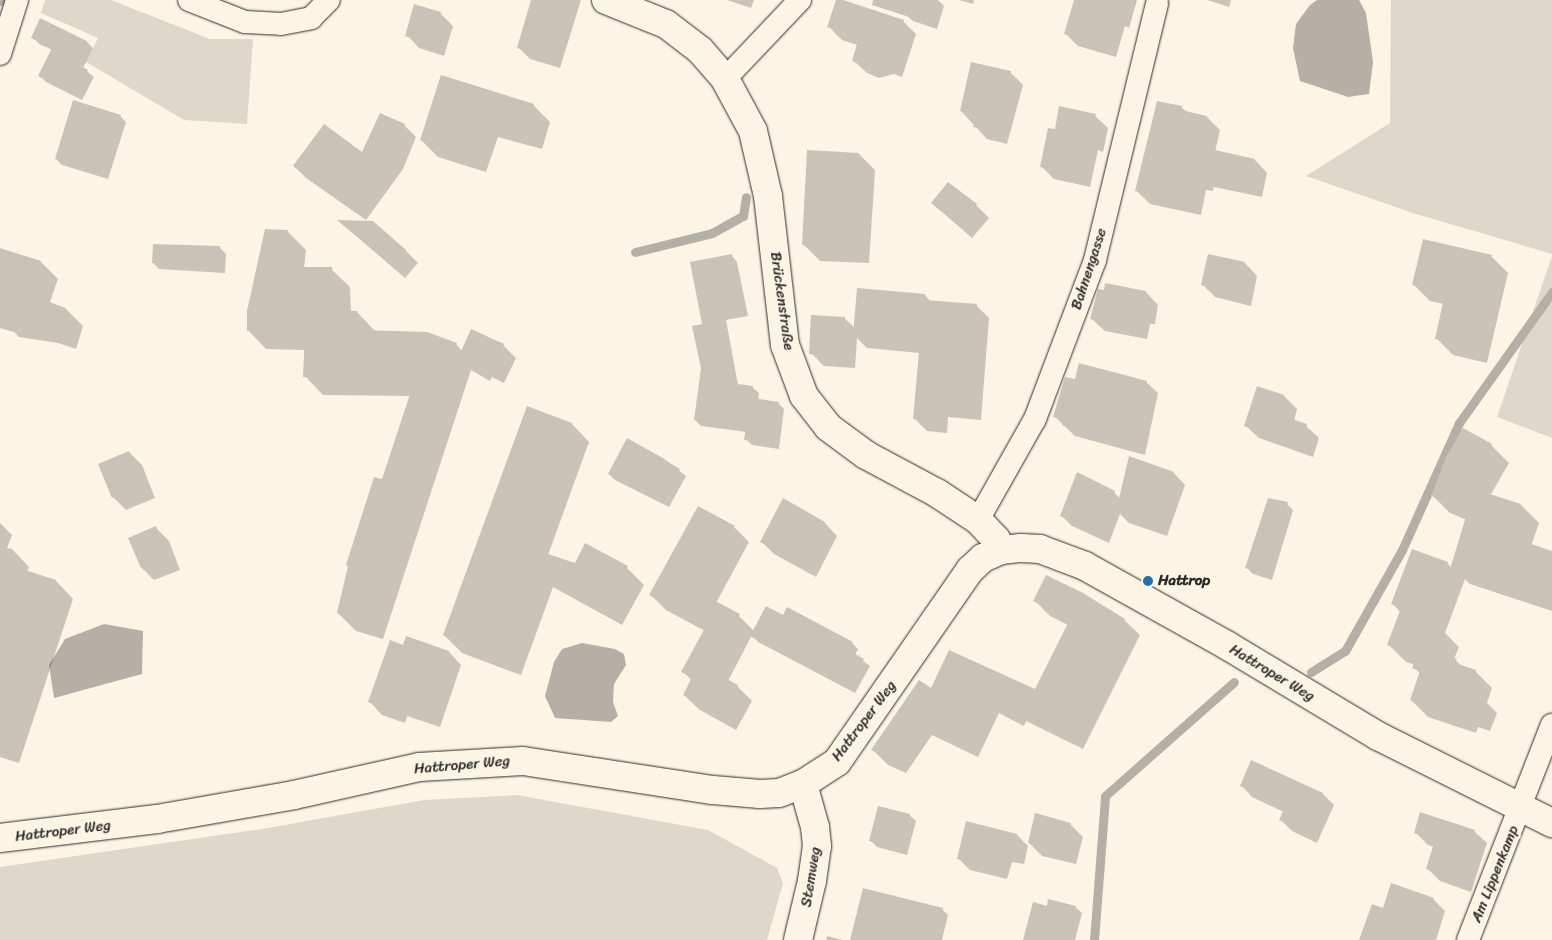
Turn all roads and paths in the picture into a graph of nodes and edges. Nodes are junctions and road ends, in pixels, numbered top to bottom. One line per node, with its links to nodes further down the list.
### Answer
1 (17, 0): 7 (street)
2 (189, 0): 3 (street)
3 (329, 0)
4 (606, 0): 8 (main road, Brückenstraße)
5 (800, 0): 8 (street)
6 (1157, 3): 9 (street, Bahnengasse)
7 (0, 54)
8 (725, 79): 9 (main road, Brückenstraße)
9 (978, 520): 10 (main road, Brückenstraße)
10 (1001, 550): 12 (main road, Hattroper Weg); 13 (main road, Hattroper Weg)
11 (1552, 725): 13 (street, Am Lippenkamp)
12 (803, 784): 15 (main road, Hattroper Weg); 16 (main road, Stemweg)
13 (1521, 809): 14 (main road, Hattroper Weg); 17 (street, Am Lippenkamp)
14 (1552, 823)
15 (0, 838)
16 (798, 940)
17 (1468, 940)

